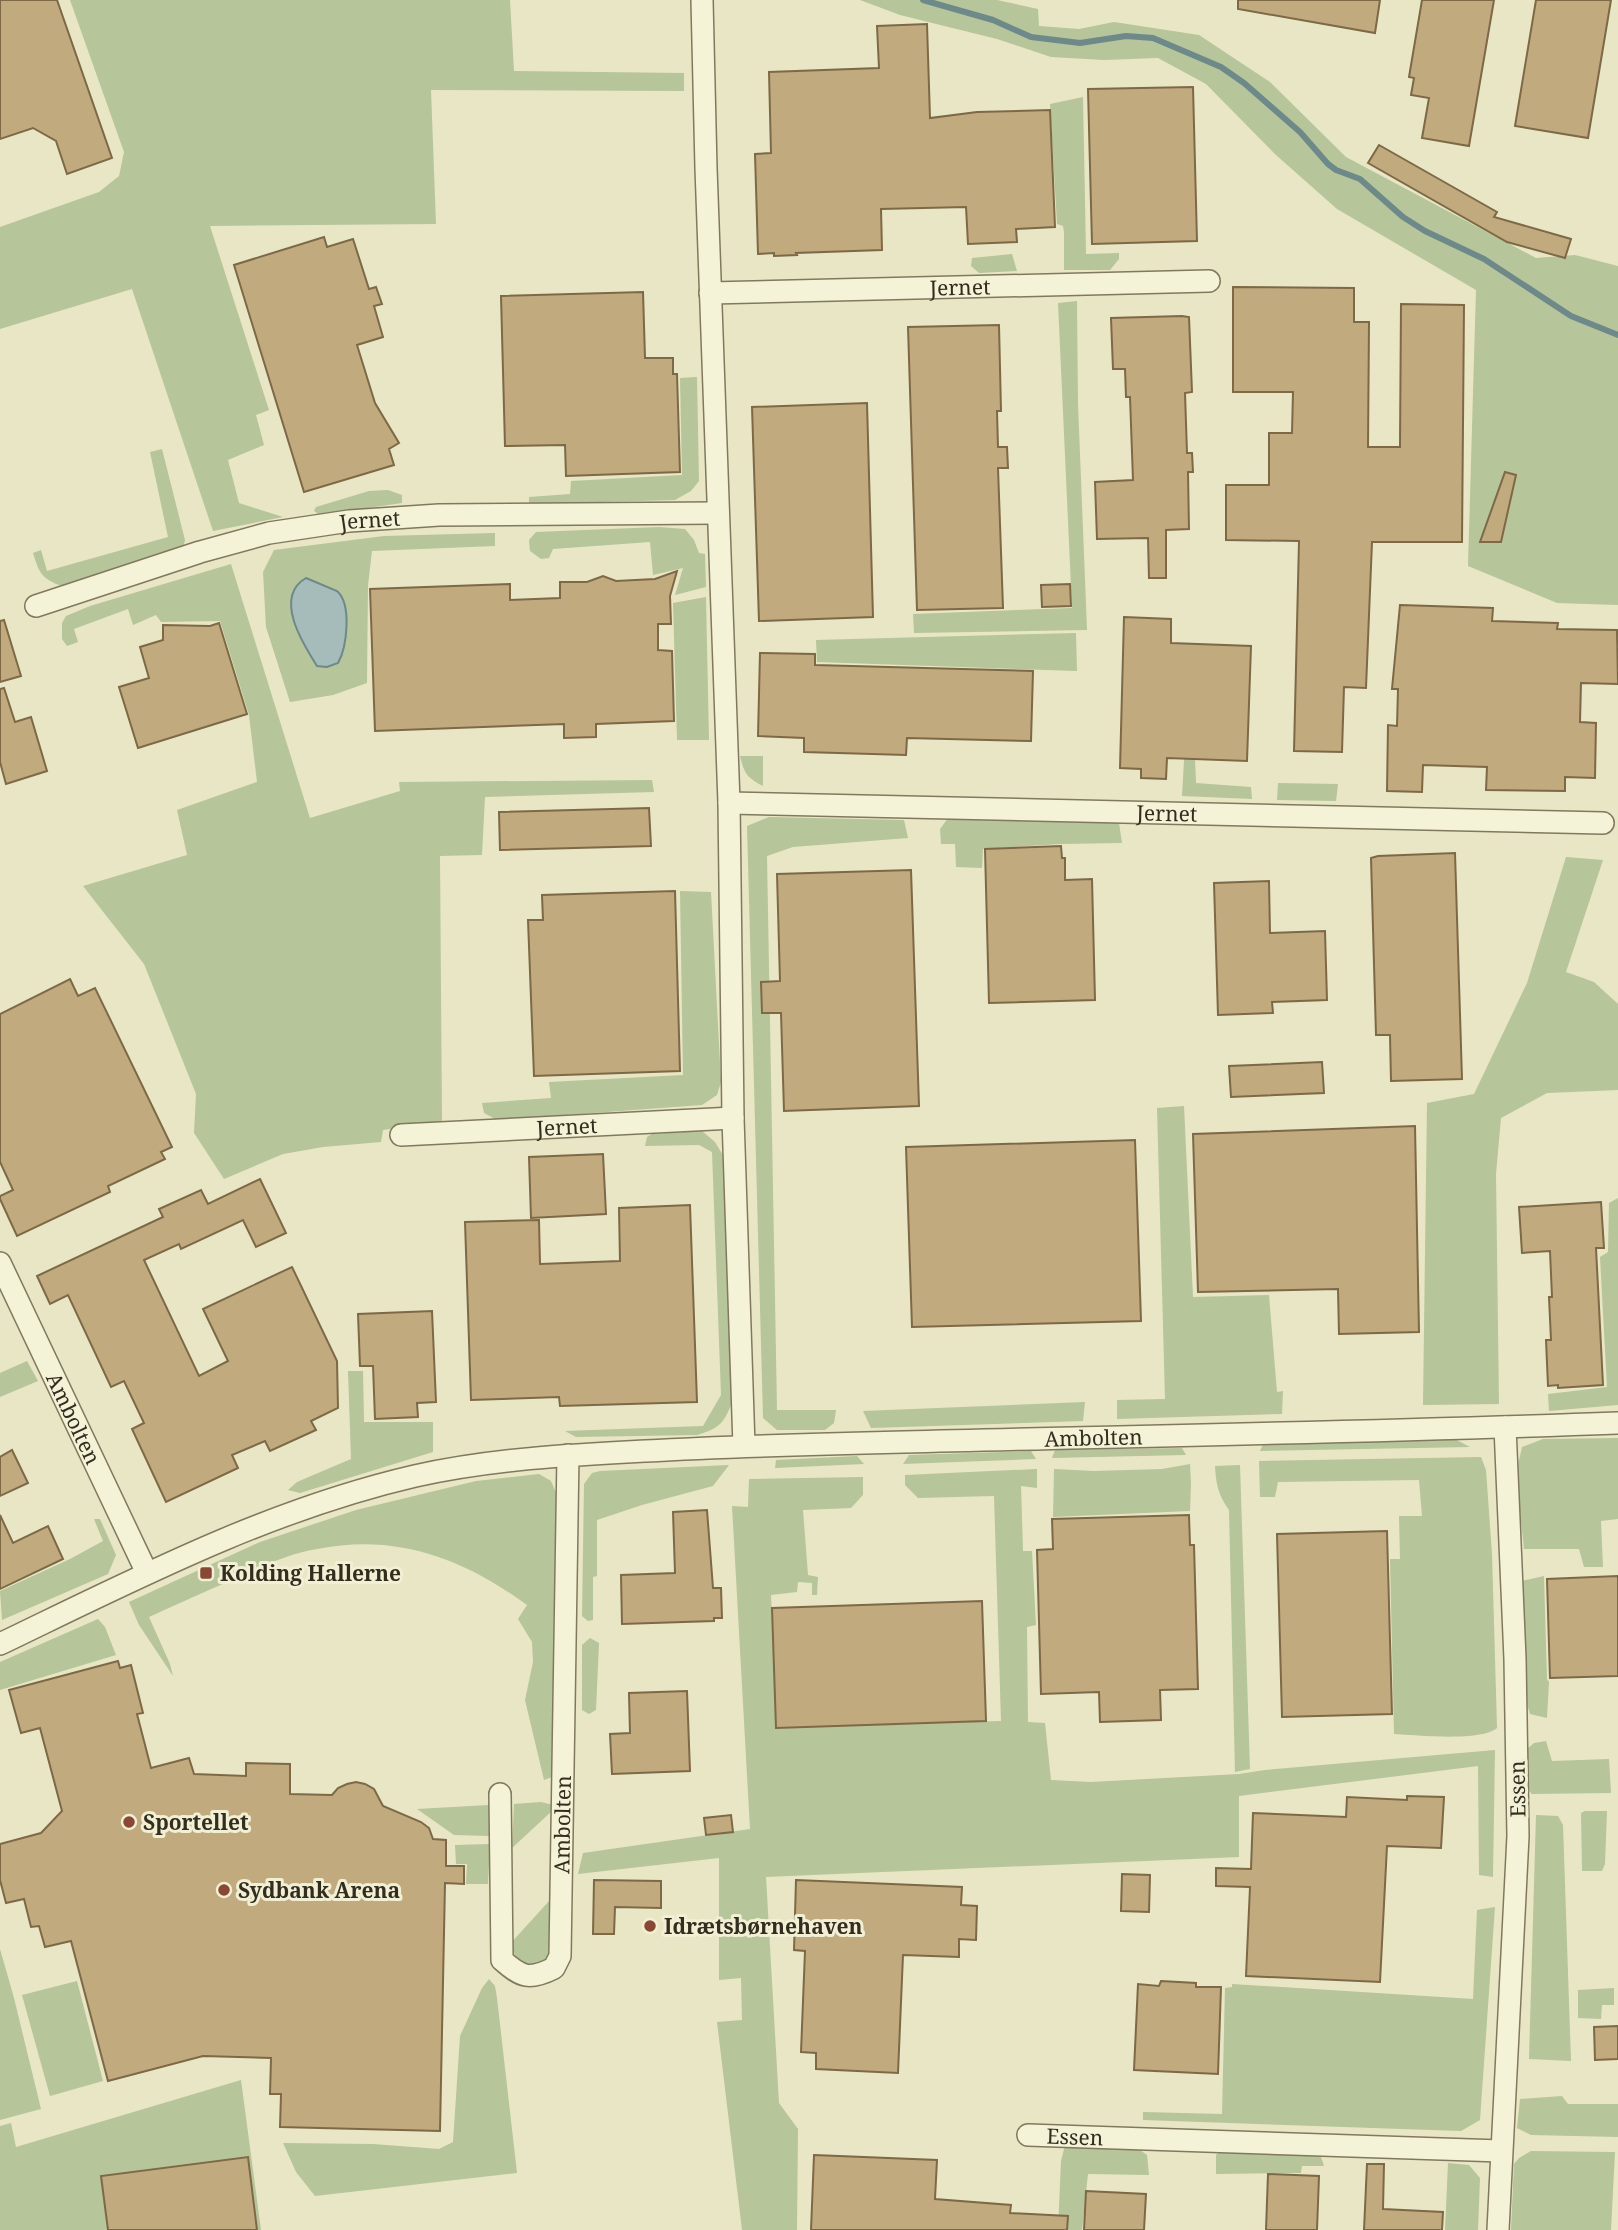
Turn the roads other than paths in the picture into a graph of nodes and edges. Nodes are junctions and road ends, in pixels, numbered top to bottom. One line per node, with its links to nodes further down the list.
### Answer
1 (702, 0): 3 (street)
2 (1209, 281): 3 (street, Jernet)
3 (710, 293): 4 (street)
4 (718, 513): 5 (street, Jernet); 6 (street)
5 (36, 606)
6 (729, 803): 7 (street, Jernet); 8 (street)
7 (1603, 823)
8 (733, 1118): 9 (street, Jernet); 13 (street)
9 (401, 1135)
10 (0, 1263): 15 (street, Ambolten)
11 (1618, 1423): 12 (street, Ambolten)
12 (1506, 1427): 13 (street, Ambolten); 19 (street, Essen)
13 (744, 1446): 14 (street, Ambolten)
14 (568, 1455): 15 (street, Ambolten); 17 (street, Ambolten)
15 (147, 1573): 16 (street, Ambolten)
16 (0, 1644)
17 (500, 1794)
18 (1028, 2135): 19 (street, Essen)
19 (1501, 2151): 20 (street, Essen)
20 (1498, 2230)

